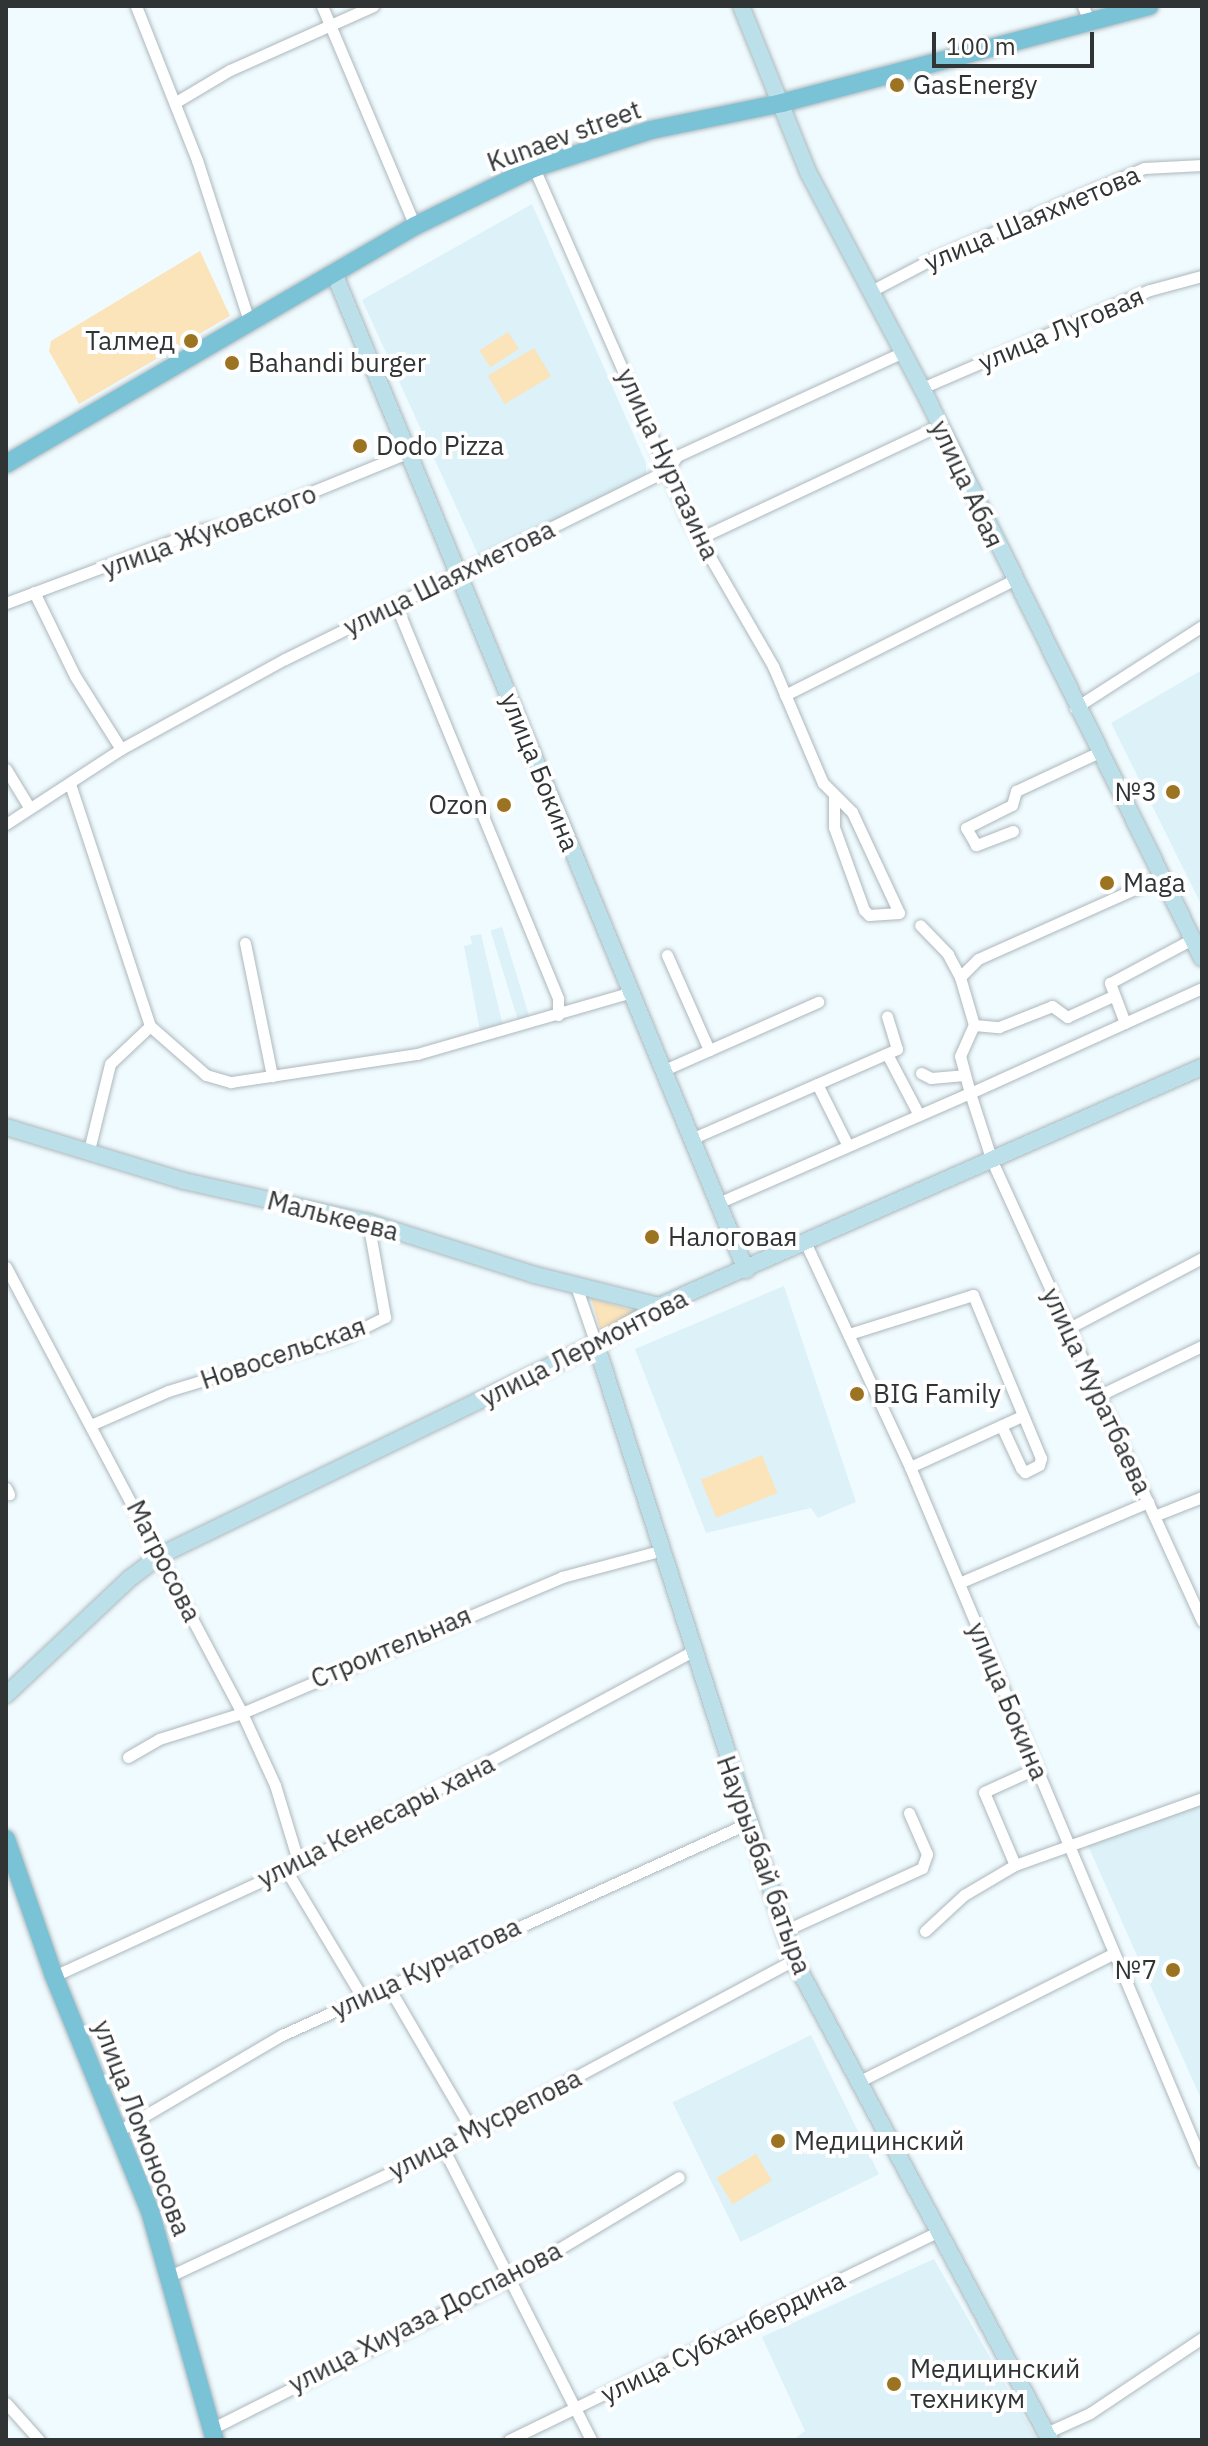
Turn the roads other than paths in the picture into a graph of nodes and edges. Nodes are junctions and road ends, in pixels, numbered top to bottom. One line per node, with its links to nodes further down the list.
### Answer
1 (136, 6): 8 (street)
2 (322, 6): 7 (street)
3 (373, 6): 7 (street)
4 (741, 6): 9 (main road, улица Абая)
5 (1149, 6): 6 (main road, Kunaev street)
6 (1086, 14): 9 (main road, Kunaev street)
7 (329, 27): 8 (street); 12 (street)
8 (176, 102): 16 (street)
9 (782, 103): 11 (main road, Kunaev street); 15 (main road, улица Абая)
10 (1202, 165): 15 (street, улица Шаяхметова)
11 (534, 168): 12 (main road, Kunaev street); 22 (street, улица Нуртазина)
12 (415, 226): 13 (main road, Kunaev street)
13 (334, 273): 16 (main road, Kunaev street); 20 (main road, улица Бокина)
14 (1202, 276): 18 (street, улица Луговая)
15 (869, 292): 17 (main road, улица Абая)
16 (249, 321): 21 (main road, Kunaev street)
17 (901, 353): 18 (main road, улица Абая); 22 (street, улица Шаяхметова)
18 (922, 388): 19 (main road, улица Абая)
19 (940, 425): 23 (street); 25 (main road, улица Абая)
20 (409, 452): 24 (main road, улица Бокина); 26 (street, улица Жуковского)
21 (6, 464)
22 (667, 470): 23 (street, улица Нуртазина); 24 (street, улица Шаяхметова)
23 (700, 538): 30 (street, улица Нуртазина)
24 (460, 574): 28 (street, улица Шаяхметова); 48 (main road, улица Бокина)
25 (1012, 581): 30 (street); 31 (main road, улица Абая)
26 (34, 592): 27 (street, улица Жуковского); 32 (street)
27 (6, 603)
28 (396, 605): 32 (street, улица Шаяхметова); 51 (street)
29 (1202, 626): 31 (street)
30 (785, 695): 36 (street, улица Нуртазина)
31 (1075, 708): 33 (main road, улица Абая)
32 (121, 749): 35 (street, улица Шаяхметова)
33 (1097, 753): 39 (street); 40 (main road, улица Абая)
34 (6, 769): 37 (street)
35 (70, 784): 37 (street, улица Шаяхметова); 55 (street)
36 (834, 796): 36 (street, улица Нуртазина)
37 (29, 807): 38 (street, улица Шаяхметова)
38 (6, 824)
39 (1013, 831)
40 (1161, 877): 42 (main road, улица Абая); 46 (street)
41 (920, 925): 46 (street)
42 (1192, 939): 45 (main road, улица Абая); 49 (street)
43 (245, 943): 62 (street)
44 (667, 955): 56 (street)
45 (1202, 958)
46 (960, 977): 54 (street)
47 (1202, 988): 53 (street)
48 (629, 993): 51 (street); 59 (main road, улица Бокина)
49 (1113, 996): 53 (street); 54 (street)
50 (818, 1002): 56 (street)
51 (558, 1015): 62 (street)
52 (887, 1016): 57 (street)
53 (1125, 1023): 64 (street)
54 (974, 1025): 61 (street)
55 (150, 1026): 62 (street); 69 (street)
56 (709, 1050): 59 (street)
57 (887, 1054): 63 (street); 65 (street)
58 (1202, 1067): 70 (main road, улица Лермонтова)
59 (662, 1071): 67 (main road, улица Бокина)
60 (921, 1073): 61 (street)
61 (964, 1075): 64 (street, улица Муратбаева)
62 (272, 1076)
63 (817, 1084): 67 (street); 68 (street)
64 (970, 1093): 65 (street); 70 (street, улица Муратбаева)
65 (919, 1115): 68 (street)
66 (6, 1127): 69 (main road, Малькеева)
67 (691, 1139): 71 (main road, улица Бокина)
68 (848, 1146): 71 (street)
69 (89, 1150): 72 (main road, Малькеева)
70 (992, 1161): 73 (main road, улица Лермонтова); 79 (street, улица Муратбаева)
71 (718, 1203): 76 (main road, улица Бокина)
72 (368, 1222): 77 (main road, Малькеева); 85 (street, Новосельская)
73 (806, 1244): 76 (main road, улица Лермонтова); 80 (street, улица Бокина)
74 (1202, 1258): 79 (street)
75 (6, 1267): 85 (street, Матросова)
76 (746, 1270): 78 (main road, улица Лермонтова)
77 (576, 1286): 78 (main road, Малькеева); 81 (street)
78 (659, 1306): 81 (main road, улица Лермонтова)
79 (1069, 1328): 83 (street, улица Муратбаева)
80 (849, 1334): 84 (street); 87 (street, улица Бокина)
81 (596, 1344): 91 (main road, Наурызбай батыра); 92 (main road, улица Лермонтова)
82 (1202, 1346): 83 (street)
83 (1100, 1395): 89 (street, улица Муратбаева)
84 (1022, 1416): 86 (street); 86 (street)
85 (93, 1424): 92 (street, Матросова)
86 (1001, 1425): 87 (street)
87 (910, 1467): 93 (street, улица Бокина)
88 (1202, 1497): 90 (street)
89 (1148, 1502): 90 (street, улица Муратбаева); 93 (street)
90 (1154, 1516): 94 (street, улица Муратбаева)
91 (659, 1551): 95 (main road, Наурызбай батыра); 97 (street, Строительная)
92 (161, 1555): 96 (main road, улица Лермонтова); 97 (street, Матросова)
93 (959, 1583): 99 (street, улица Бокина)
94 (1202, 1621)
95 (691, 1652): 102 (main road, Наурызбай батыра); 105 (street, улица Кенесары хана)
96 (6, 1695)
97 (242, 1713): 98 (street, Строительная); 105 (street, Матросова)
98 (128, 1757)
99 (1037, 1768): 104 (street, улица Бокина); 106 (street)
100 (1202, 1798): 104 (street)
101 (909, 1813): 108 (street)
102 (746, 1824): 108 (main road, Наурызбай батыра); 113 (street, улица Курчатова)
103 (6, 1839): 112 (main road, улица Ломоносова)
104 (1068, 1845): 106 (street); 110 (street, улица Бокина)
105 (299, 1864): 107 (street, улица Кенесары хана)
106 (1015, 1865): 109 (street)
107 (286, 1870): 112 (street, улица Кенесары хана); 114 (street)
108 (784, 1931): 111 (main road, Наурызбай батыра)
109 (925, 1931)
110 (1112, 1954): 115 (street); 119 (street, улица Бокина)
111 (794, 1960): 115 (main road, Наурызбай батыра); 117 (street, улица Мусрепова)
112 (54, 1976): 116 (main road, улица Ломоносова)
113 (388, 1986): 114 (street, улица Курчатова); 117 (street)
114 (362, 1997): 116 (street, улица Курчатова)
115 (858, 2082): 121 (main road, Наурызбай батыра)
116 (117, 2132): 122 (main road, улица Ломоносова)
117 (473, 2132): 118 (street, улица Мусрепова)
118 (443, 2148): 122 (street, улица Мусрепова); 123 (street)
119 (1202, 2162)
120 (679, 2177): 123 (street, улица Хиуаза Доспанова)
121 (938, 2232): 126 (street, улица Субханбердина); 128 (main road, Наурызбай батыра)
122 (170, 2276): 127 (main road, улица Ломоносова)
123 (507, 2280): 126 (street); 127 (street, улица Хиуаза Доспанова)
124 (1202, 2338): 128 (street)
125 (6, 2403): 129 (street)
126 (575, 2408): 130 (street, улица Субханбердина); 131 (street)
127 (213, 2434)
128 (1048, 2436)
129 (39, 2440)
130 (509, 2440)
131 (591, 2440)

